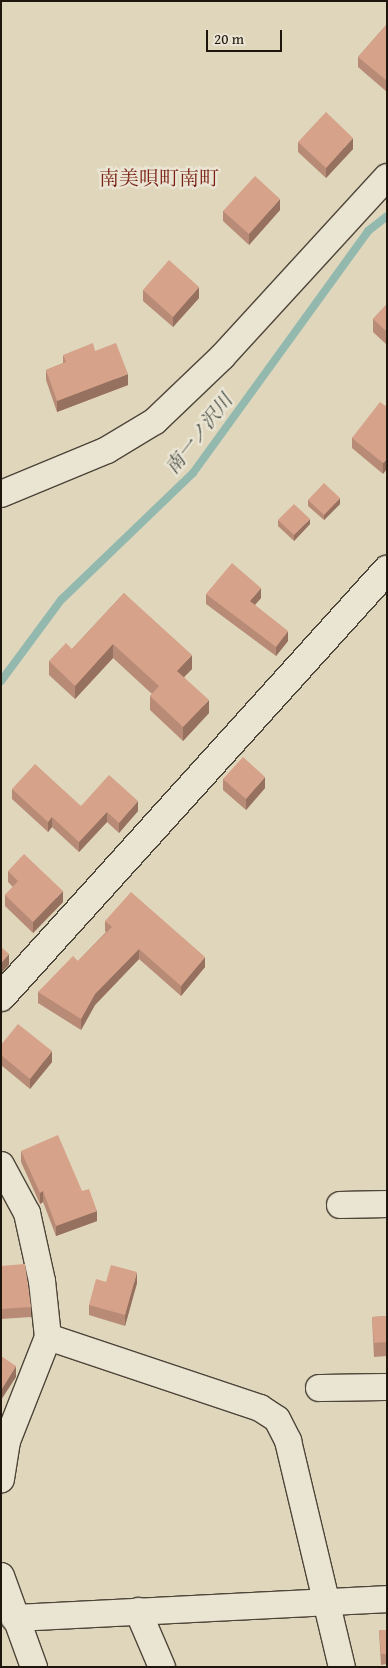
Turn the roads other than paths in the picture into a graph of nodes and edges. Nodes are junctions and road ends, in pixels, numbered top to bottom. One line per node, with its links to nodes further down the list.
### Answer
1 (387, 177): 2 (street)
2 (1, 494)
3 (387, 570): 4 (street)
4 (1, 997)
5 (1, 1165): 8 (street)
6 (387, 1204): 7 (street)
7 (340, 1205)
8 (48, 1336): 11 (street); 14 (street)
9 (387, 1387): 10 (street)
10 (319, 1388)
11 (1, 1480)
12 (1, 1576): 16 (street)
13 (387, 1599): 14 (street)
14 (328, 1600): 15 (street); 19 (street)
15 (138, 1611): 16 (street); 18 (street)
16 (14, 1618): 17 (street)
17 (34, 1667)
18 (162, 1667)
19 (342, 1667)

